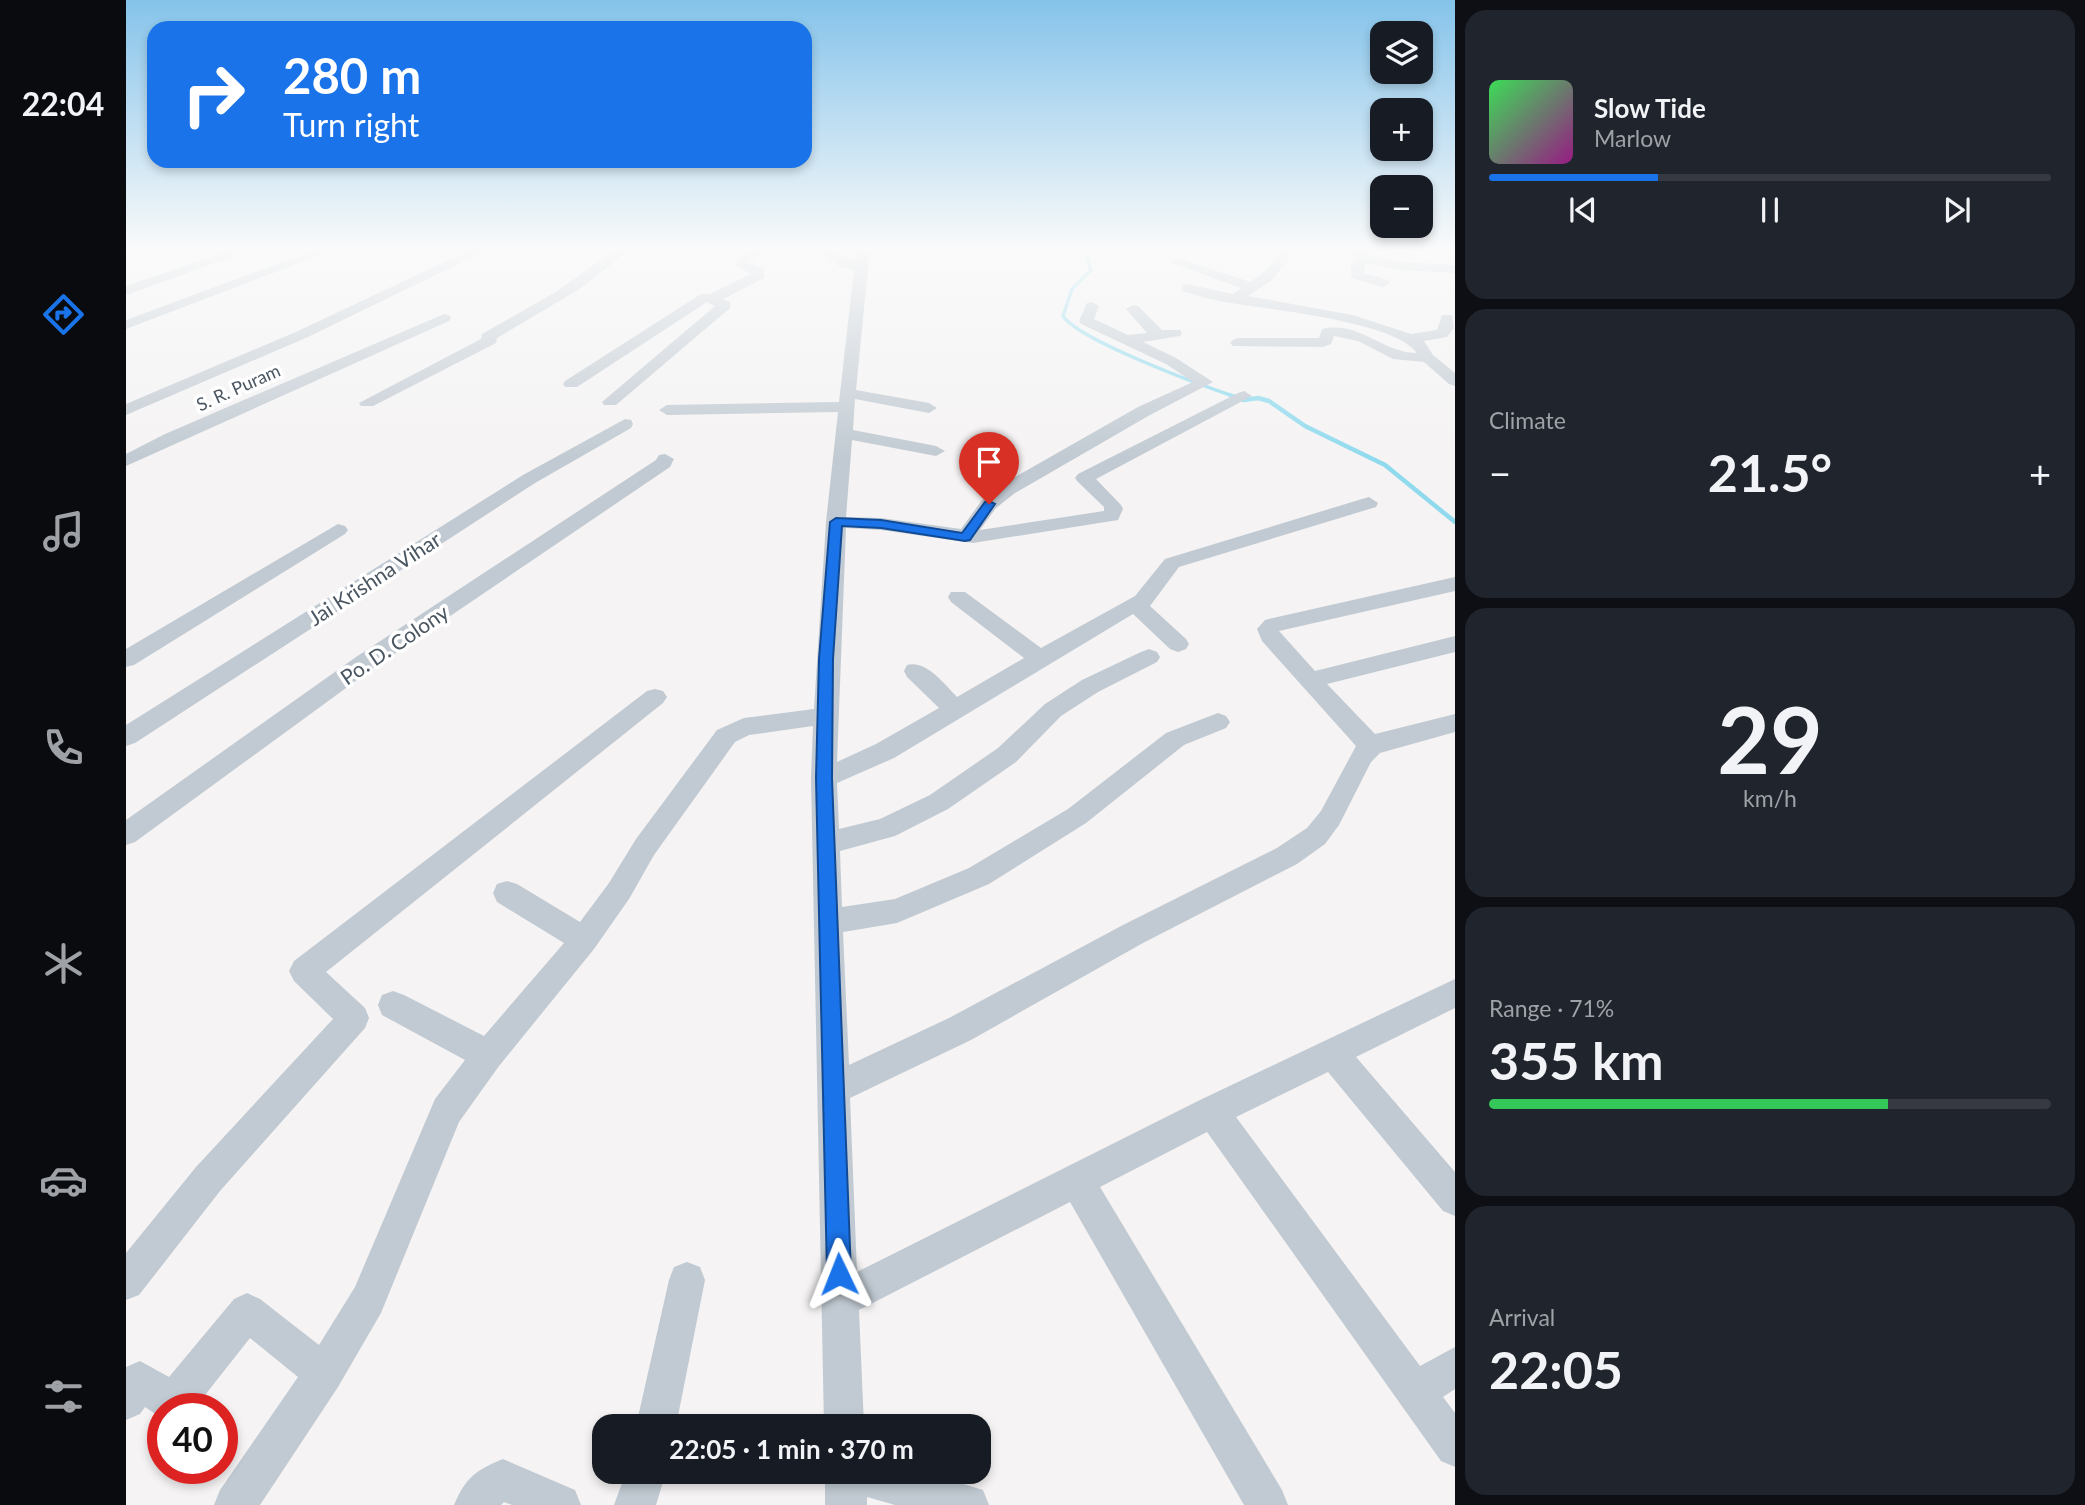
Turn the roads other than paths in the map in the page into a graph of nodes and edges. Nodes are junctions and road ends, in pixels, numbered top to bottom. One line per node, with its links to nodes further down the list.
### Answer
1 (144, 318): 12 (street)
2 (336, 318): 25 (street)
3 (444, 318): 31 (street, S. R. Puram)
4 (522, 318): 23 (street)
5 (671, 318): 20 (street)
6 (709, 318): 22 (street)
7 (856, 318): 27 (street)
8 (1087, 318): 14 (street)
9 (1145, 318): 14 (street)
10 (1350, 318): 13 (street)
11 (1447, 318): 13 (street)
12 (126, 325)
13 (1411, 338): 17 (street)
14 (1127, 340): 18 (street)
15 (1238, 343): 17 (street)
16 (1201, 357): 18 (street)
17 (1429, 358): 19 (street)
18 (1171, 361): 35 (street)
19 (1455, 381)
20 (571, 384)
21 (1241, 399): 35 (street)
22 (610, 402)
23 (367, 403)
24 (929, 408): 27 (street)
25 (126, 410)
26 (667, 410): 27 (street)
27 (846, 411): 29 (street); 33 (street)
28 (625, 424): 51 (street, Jai Krishna Vihar)
29 (936, 451)
30 (665, 459): 54 (street, Po. D. Colony)
31 (126, 461)
32 (1369, 503): 38 (street)
33 (836, 522): 35 (street); 48 (street)
34 (338, 530): 43 (street)
35 (965, 537)
36 (1455, 584): 45 (street)
37 (958, 597): 42 (street)
38 (1136, 606): 40 (street); 42 (street)
39 (1455, 644): 45 (street)
40 (1178, 645)
41 (1149, 657): 55 (street)
42 (1039, 658): 47 (street)
43 (126, 659)
44 (915, 671): 47 (street)
45 (1310, 680): 52 (street)
46 (655, 697): 68 (street)
47 (955, 709): 53 (street)
48 (825, 716): 53 (street); 58 (street)
49 (1218, 722): 57 (street)
50 (1455, 723): 52 (street)
51 (126, 737)
52 (1371, 746): 63 (street)
53 (824, 778): 55 (street)
54 (126, 834)
55 (826, 843): 57 (street)
56 (507, 893): 58 (street)
57 (828, 922): 63 (street)
58 (584, 940): 62 (street)
59 (1455, 993): 61 (street)
60 (393, 1005): 62 (street)
61 (1333, 1054): 64 (street); 66 (street)
62 (488, 1055): 71 (street)
63 (833, 1089): 69 (street)
64 (1212, 1112): 65 (street); 72 (street)
65 (1077, 1182): 69 (street); 86 (street)
66 (1455, 1199)
67 (687, 1280): 74 (street)
68 (126, 1282)
69 (840, 1300): 75 (street)
70 (1455, 1366): 72 (street)
71 (324, 1373): 73 (street); 80 (street)
72 (1416, 1391): 76 (street)
73 (126, 1400)
74 (659, 1414)
75 (844, 1414)
76 (1455, 1447)
77 (642, 1484): 83 (street)
78 (845, 1484): 84 (street)
79 (894, 1484): 85 (street)
80 (235, 1505)
81 (475, 1505): 82 (street)
82 (560, 1505)
83 (635, 1505)
84 (846, 1505)
85 (968, 1505)
86 (1267, 1505)

